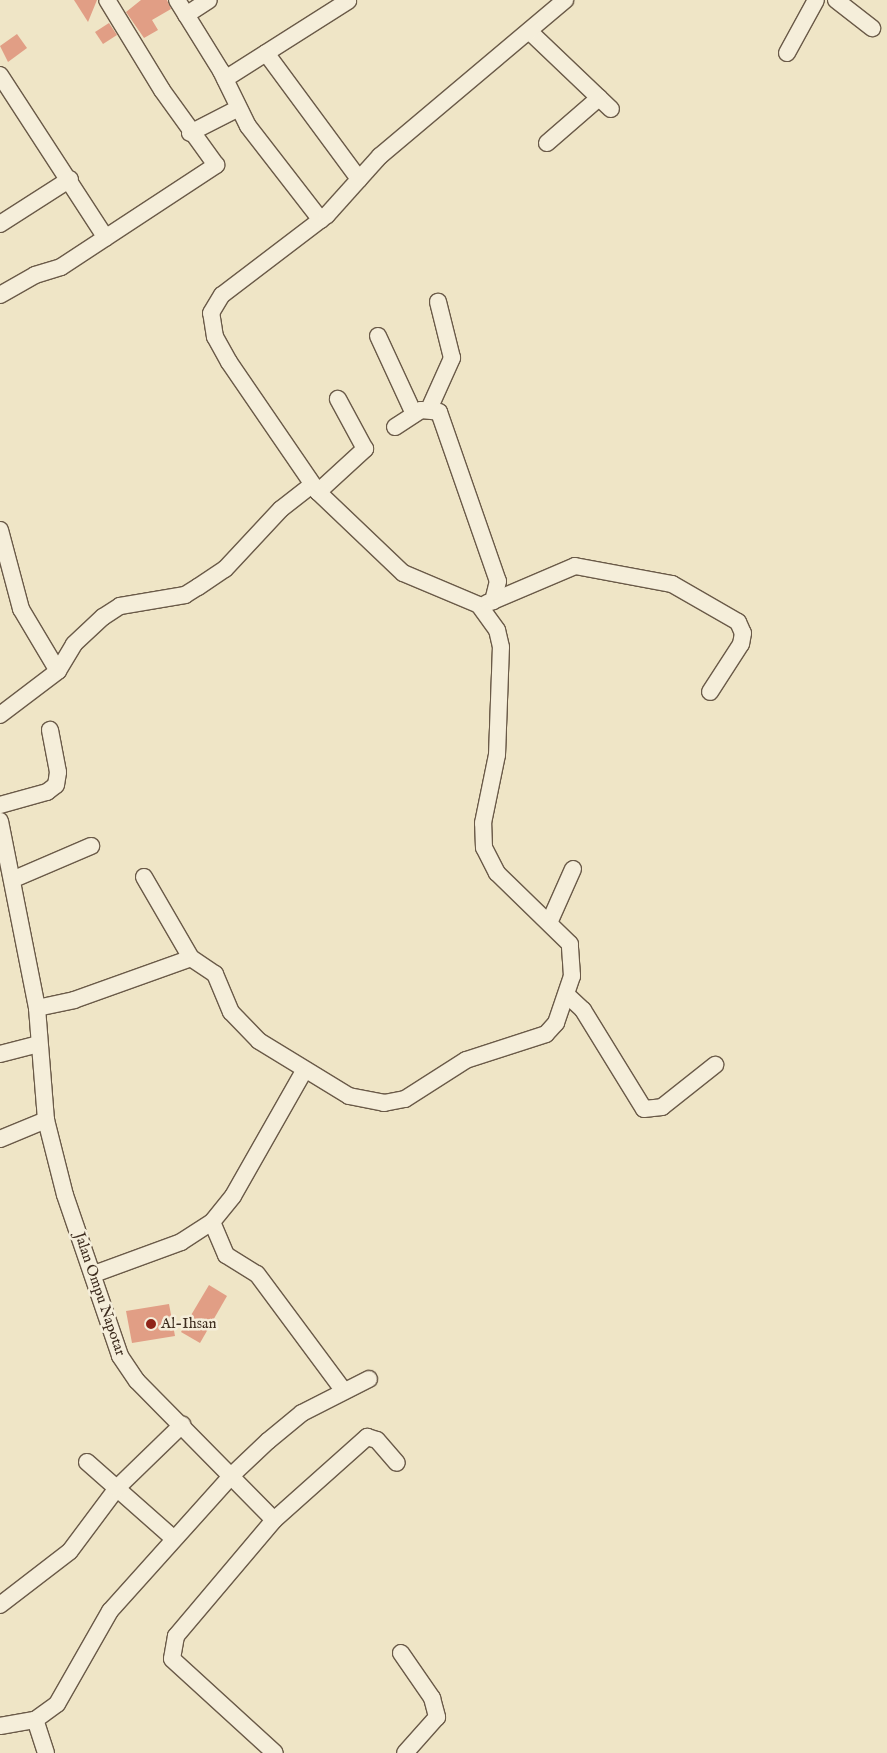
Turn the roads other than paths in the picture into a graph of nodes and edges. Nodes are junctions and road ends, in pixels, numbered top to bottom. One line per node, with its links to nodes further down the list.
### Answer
1 (107, 0): 16 (street)
2 (177, 0): 8 (street)
3 (210, 0): 8 (street)
4 (565, 0): 10 (street)
5 (816, 0): 12 (street)
6 (836, 0): 9 (street)
7 (348, 1): 11 (street)
8 (186, 15): 14 (street)
9 (872, 28)
10 (529, 31): 17 (street); 19 (street)
11 (266, 53): 14 (street); 19 (street)
12 (787, 53)
13 (0, 75): 18 (street)
14 (225, 79): 15 (street)
15 (238, 108): 16 (street); 20 (street)
16 (190, 133): 22 (street)
17 (547, 143)
18 (70, 179): 21 (street); 22 (street)
19 (359, 179): 20 (street)
20 (321, 220): 30 (street)
21 (0, 224)
22 (106, 238): 23 (street)
23 (0, 295)
24 (438, 302): 27 (street)
25 (378, 336): 28 (street)
26 (338, 399): 30 (street)
27 (430, 407): 28 (street); 32 (street)
28 (414, 414): 29 (street)
29 (396, 427)
30 (315, 488): 32 (street); 33 (street)
31 (0, 530): 33 (street)
32 (486, 603): 34 (street); 43 (street)
33 (58, 671): 35 (street)
34 (710, 692)
35 (0, 715)
36 (50, 730): 37 (street)
37 (0, 805)
38 (0, 821): 42 (street, Jalan Ompu Napotar)
39 (91, 846): 42 (street)
40 (573, 870): 43 (street)
41 (144, 877): 44 (street)
42 (14, 879): 46 (street, Jalan Ompu Napotar)
43 (549, 922): 45 (street)
44 (191, 958): 46 (street); 50 (street)
45 (567, 995): 49 (street); 50 (street)
46 (37, 1008): 47 (street, Jalan Ompu Napotar)
47 (39, 1044): 48 (street); 51 (street, Jalan Ompu Napotar)
48 (0, 1054)
49 (715, 1065)
50 (304, 1071): 53 (street)
51 (46, 1120): 52 (street); 54 (street, Jalan Ompu Napotar)
52 (0, 1140)
53 (212, 1222): 54 (street); 56 (street)
54 (94, 1274): 57 (street, Jalan Ompu Napotar)
55 (369, 1379): 56 (street)
56 (344, 1390): 60 (street)
57 (182, 1425): 60 (street, Jalan Ompu Napotar); 61 (street)
58 (87, 1462): 61 (street)
59 (398, 1463): 62 (street)
60 (232, 1475): 62 (street, Jalan Ompu Napotar); 63 (street)
61 (117, 1488): 63 (street); 64 (street)
62 (274, 1520): 69 (street)
63 (174, 1539): 66 (street)
64 (0, 1605)
65 (401, 1653): 70 (street)
66 (35, 1720): 67 (street); 68 (street)
67 (0, 1726)
68 (46, 1753)
69 (275, 1753)
70 (405, 1753)

